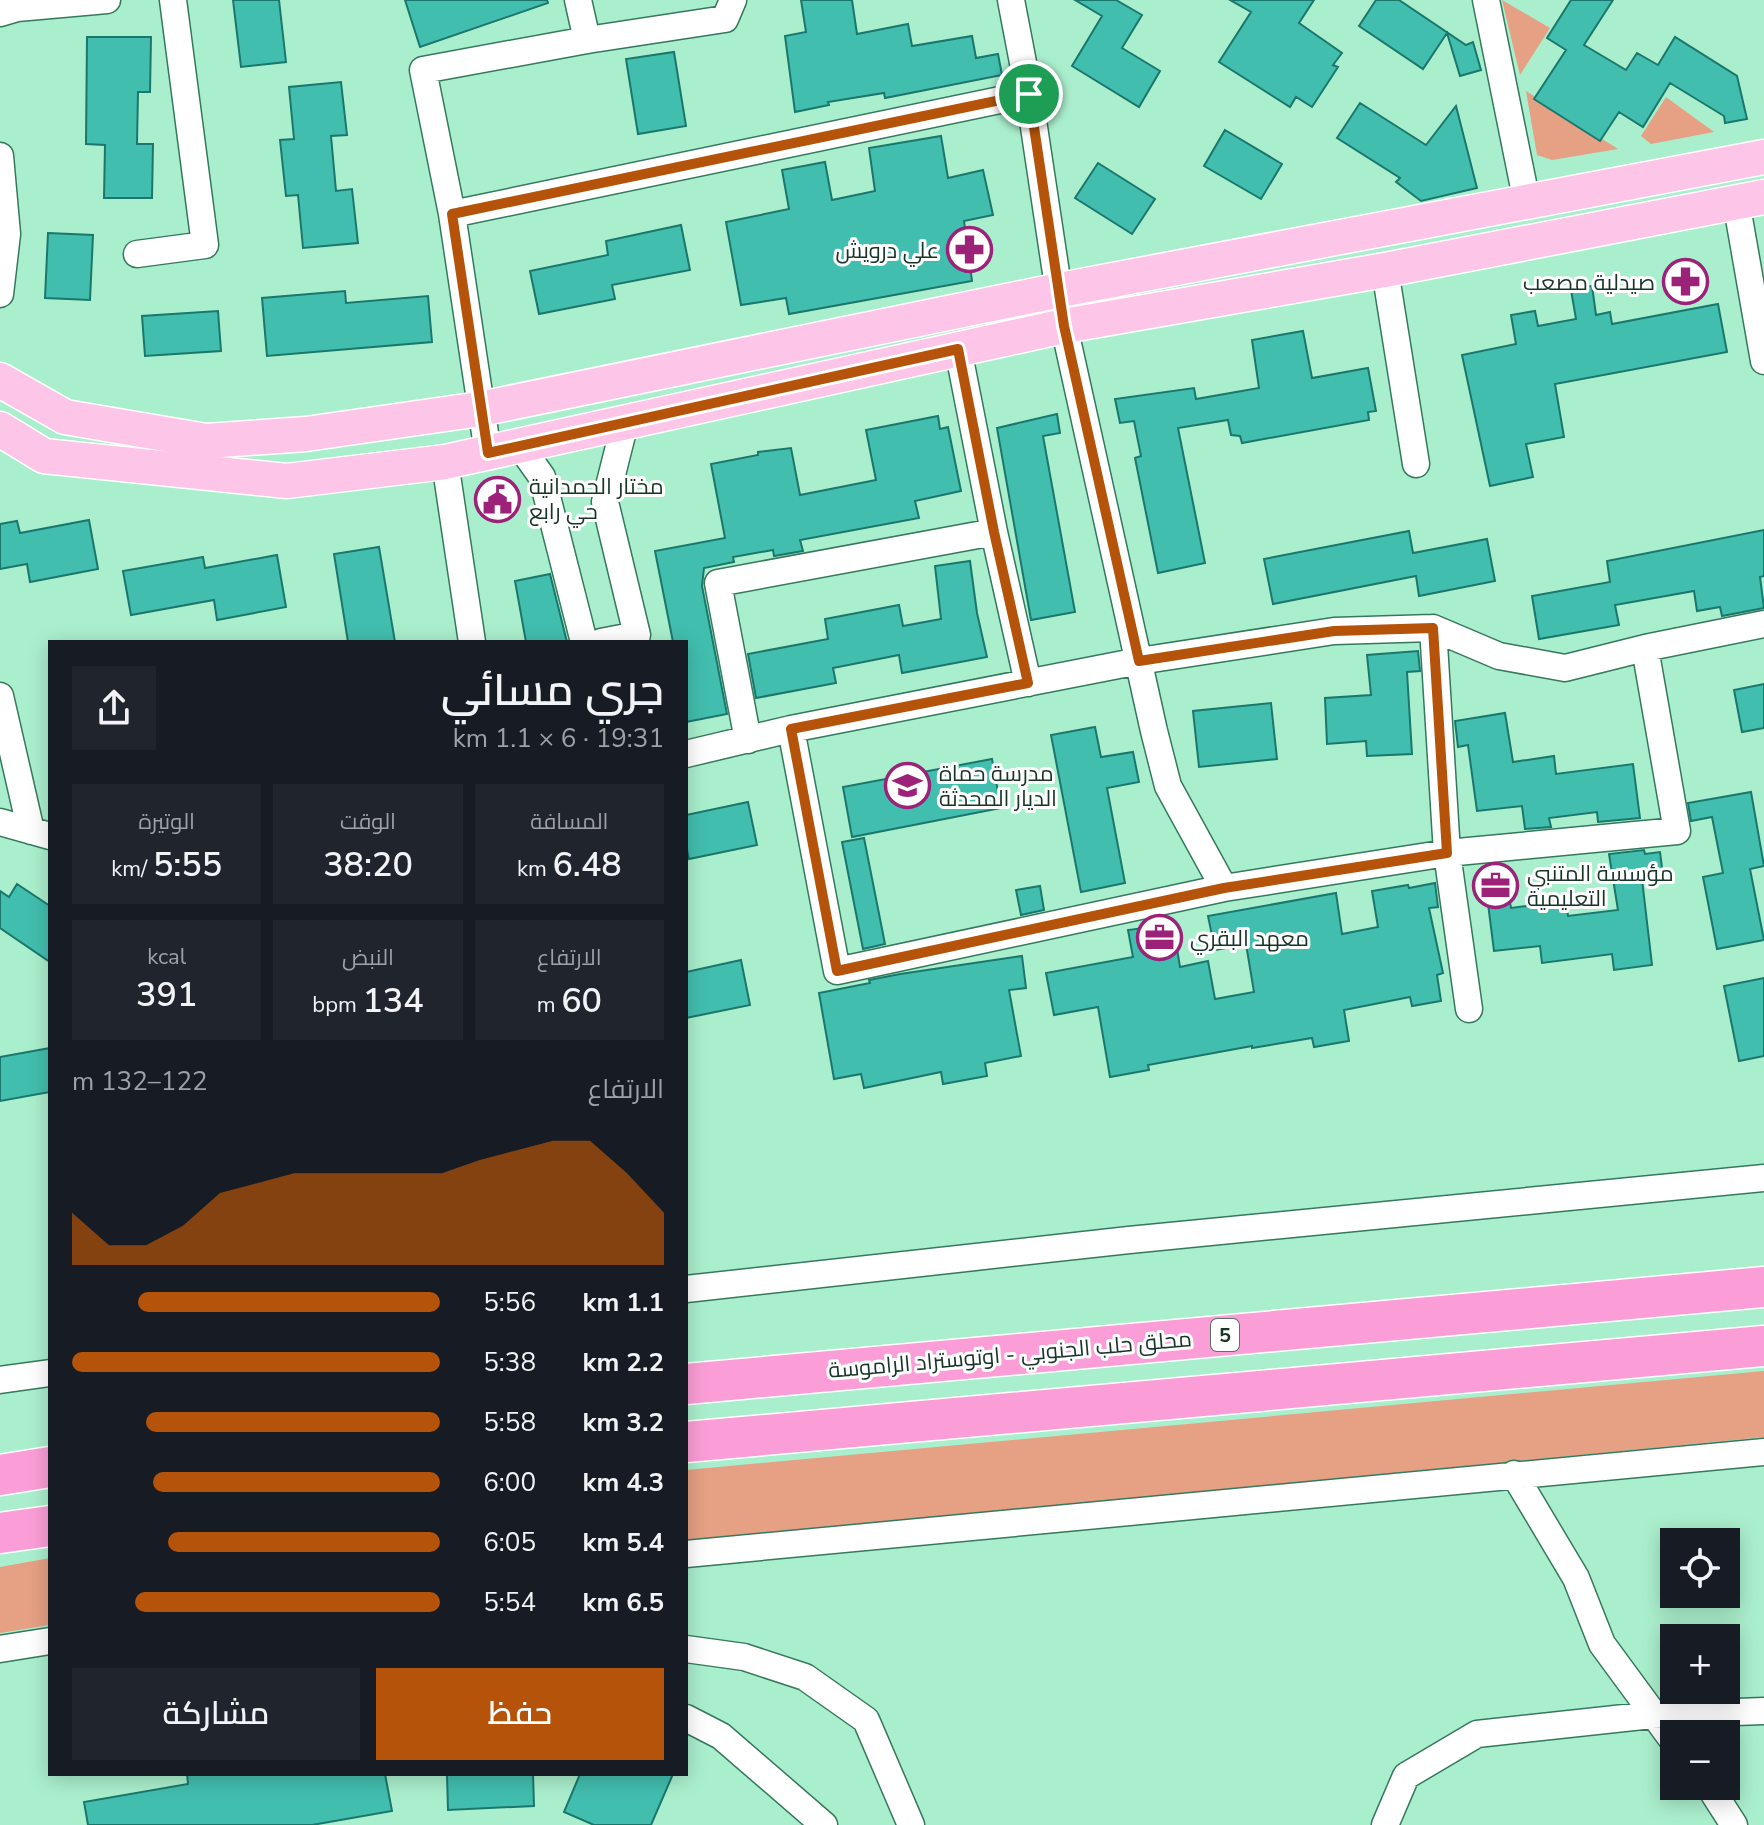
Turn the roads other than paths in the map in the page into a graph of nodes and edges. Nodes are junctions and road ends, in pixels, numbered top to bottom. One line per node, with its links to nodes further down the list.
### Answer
1 (107, 0): 7 (street)
2 (173, 0): 15 (street)
3 (578, 0): 8 (street)
4 (733, 0): 8 (street)
5 (1011, 0): 9 (street)
6 (1486, 0): 13 (street)
7 (0, 13)
8 (587, 40): 14 (street)
9 (1029, 94): 14 (street); 17 (street)
10 (0, 156): 18 (street)
11 (1764, 157): 13 (main road)
12 (1750, 199): 16 (main road); 21 (street)
13 (1527, 203): 17 (main road)
14 (452, 214): 23 (street)
15 (137, 254)
16 (1385, 270): 19 (main road); 28 (street)
17 (1060, 290): 19 (street); 23 (main road)
18 (0, 294)
19 (1064, 326): 20 (main road); 36 (street)
20 (958, 349): 24 (main road); 29 (street)
21 (1764, 361)
22 (0, 380): 23 (main road)
23 (480, 409): 26 (street)
24 (625, 423): 26 (main road); 34 (street)
25 (0, 429): 27 (main road)
26 (504, 449): 27 (main road); 33 (street)
27 (445, 462): 32 (street)
28 (1416, 464)
29 (994, 532): 37 (street); 40 (street)
30 (1764, 624): 35 (street)
31 (1433, 628): 35 (street); 36 (street); 44 (street)
32 (472, 640)
33 (583, 640)
34 (611, 640)
35 (1645, 648): 44 (street)
36 (1139, 661): 37 (street); 45 (street)
37 (1028, 683): 39 (street)
38 (0, 696): 43 (street)
39 (791, 729): 40 (street); 45 (street)
40 (748, 740): 41 (street)
41 (688, 754)
42 (0, 822): 43 (street)
43 (41, 833)
44 (1447, 853): 45 (street); 46 (street)
45 (1224, 888)
46 (1469, 1009)
47 (1764, 1178): 49 (street)
48 (1764, 1287): 53 (highway, محلق حلب الجنوبي - اوتوستراد الراموسة / 5)
49 (688, 1289)
50 (1764, 1346): 54 (highway)
51 (48, 1373): 52 (street)
52 (0, 1380)
53 (688, 1384)
54 (688, 1442)
55 (1764, 1452): 57 (street)
56 (48, 1467): 58 (highway)
57 (1514, 1474): 61 (street); 66 (street)
58 (0, 1475)
59 (48, 1526): 60 (highway)
60 (0, 1533)
61 (688, 1554)
62 (48, 1641): 63 (street)
63 (0, 1649)
64 (688, 1649): 71 (street)
65 (1764, 1711): 66 (street)
66 (1652, 1715): 68 (street); 72 (street)
67 (688, 1719): 70 (street)
68 (1660, 1725)
69 (1718, 1800): 73 (street)
70 (824, 1825)
71 (911, 1825)
72 (1385, 1825)
73 (1734, 1825)

